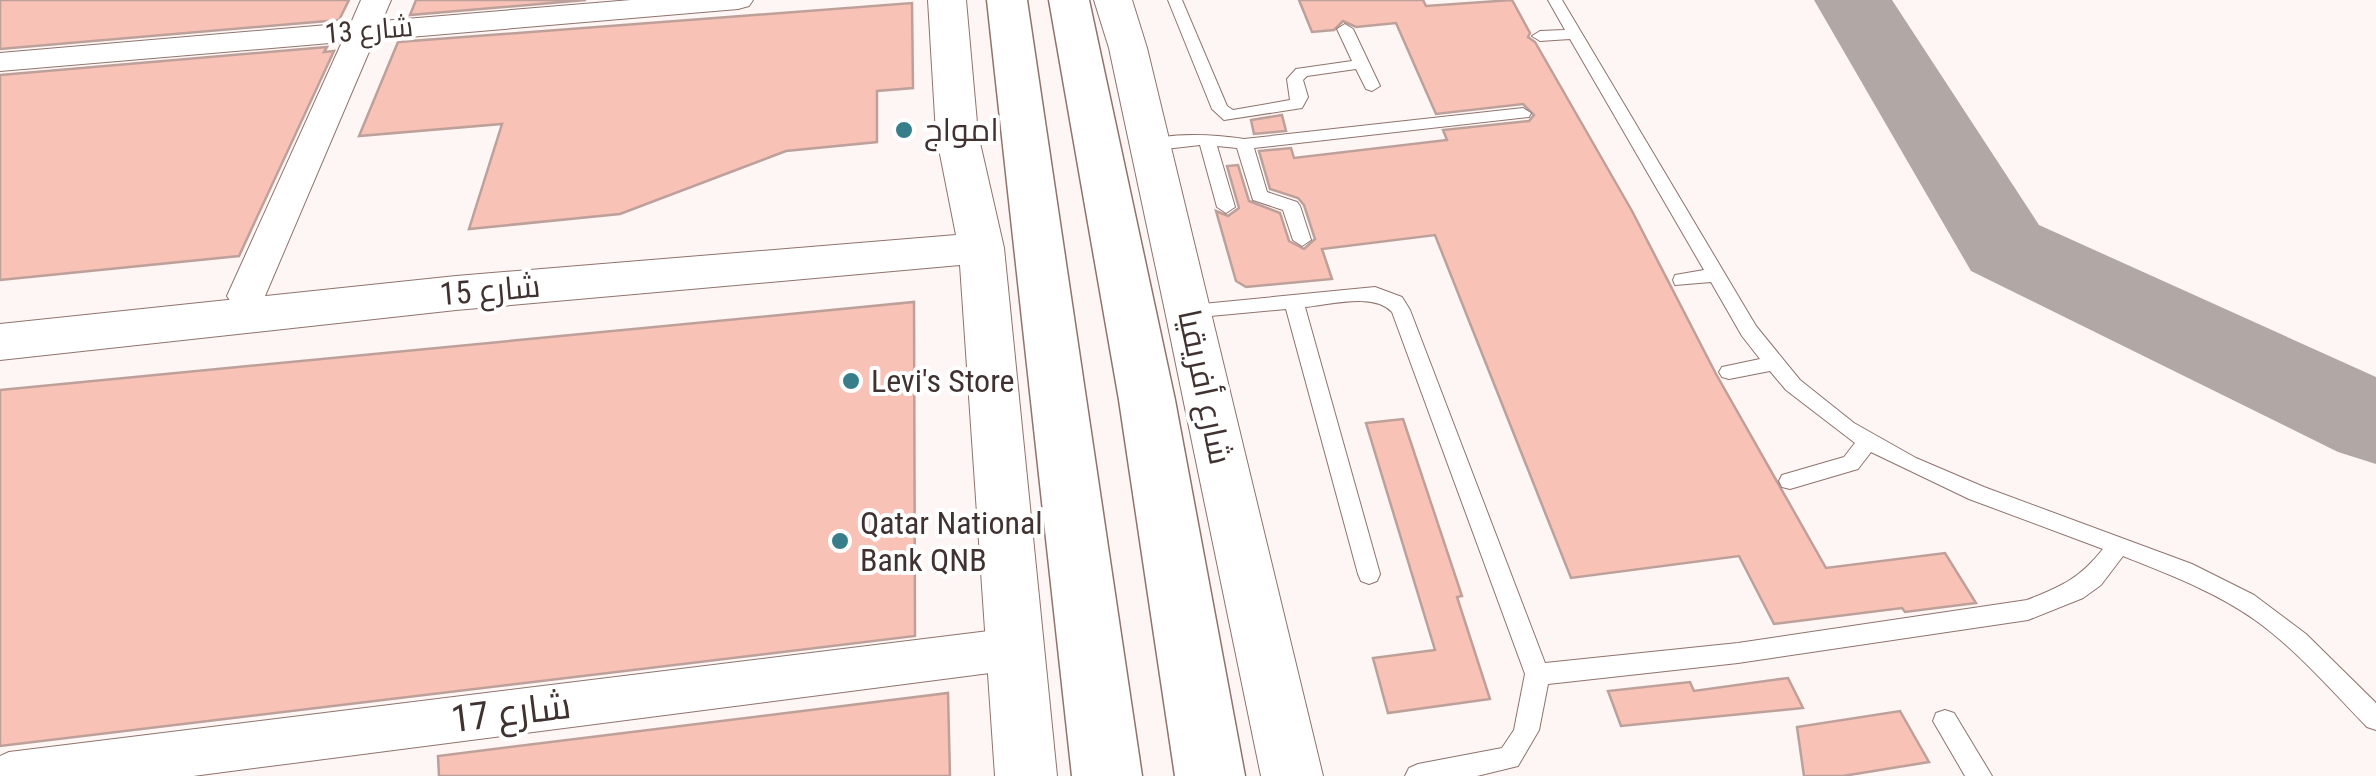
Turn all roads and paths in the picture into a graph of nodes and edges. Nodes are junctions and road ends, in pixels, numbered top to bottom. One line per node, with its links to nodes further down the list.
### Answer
1 (738, 0): 8 (street, شارع 13)
2 (947, 0): 21 (street)
3 (1007, 0): 19 (highway)
4 (1069, 0): 18 (highway, شارع أفريقيا)
5 (1114, 0): 18 (street, شارع أفريقيا)
6 (1175, 0): 13 (lane)
7 (1555, 0): 10 (lane)
8 (369, 15): 12 (street, شارع 13); 27 (street)
9 (1345, 29): 13 (lane)
10 (1574, 34): 11 (lane); 25 (lane)
11 (1540, 36)
12 (0, 62)
13 (1362, 64): 14 (lane)
14 (1372, 86)
15 (1523, 112): 17 (lane)
16 (1207, 139): 17 (lane); 18 (lane); 20 (lane)
17 (1244, 144): 22 (lane)
18 (1123, 154): 19 (highway); 23 (highway, شارع أفريقيا); 29 (street, شارع أفريقيا)
19 (1028, 169): 24 (highway)
20 (1226, 207)
21 (979, 235): 27 (street, شارع 15); 31 (street, شارع 15); 38 (street)
22 (1302, 240)
23 (1119, 249): 24 (highway); 45 (highway, شارع أفريقيا)
24 (1042, 262): 44 (highway)
25 (1718, 274): 26 (lane); 32 (lane)
26 (1682, 280)
27 (246, 296): 30 (street, شارع 15)
28 (1294, 303): 29 (lane); 37 (lane); 39 (lane)
29 (1189, 311): 46 (street, شارع أفريقيا)
30 (0, 322)
31 (0, 342)
32 (1770, 364): 33 (lane); 34 (lane)
33 (1729, 372)
34 (1867, 444): 35 (lane); 36 (lane)
35 (1790, 482)
36 (2119, 544): 39 (lane); 40 (lane)
37 (1369, 574)
38 (1013, 649): 42 (street, شارع 17); 43 (street)
39 (1537, 674): 47 (lane)
40 (2376, 718)
41 (1945, 721): 48 (lane)
42 (8, 776)
43 (1026, 776)
44 (1107, 776)
45 (1210, 776)
46 (1292, 776)
47 (1418, 776)
48 (1979, 776)

